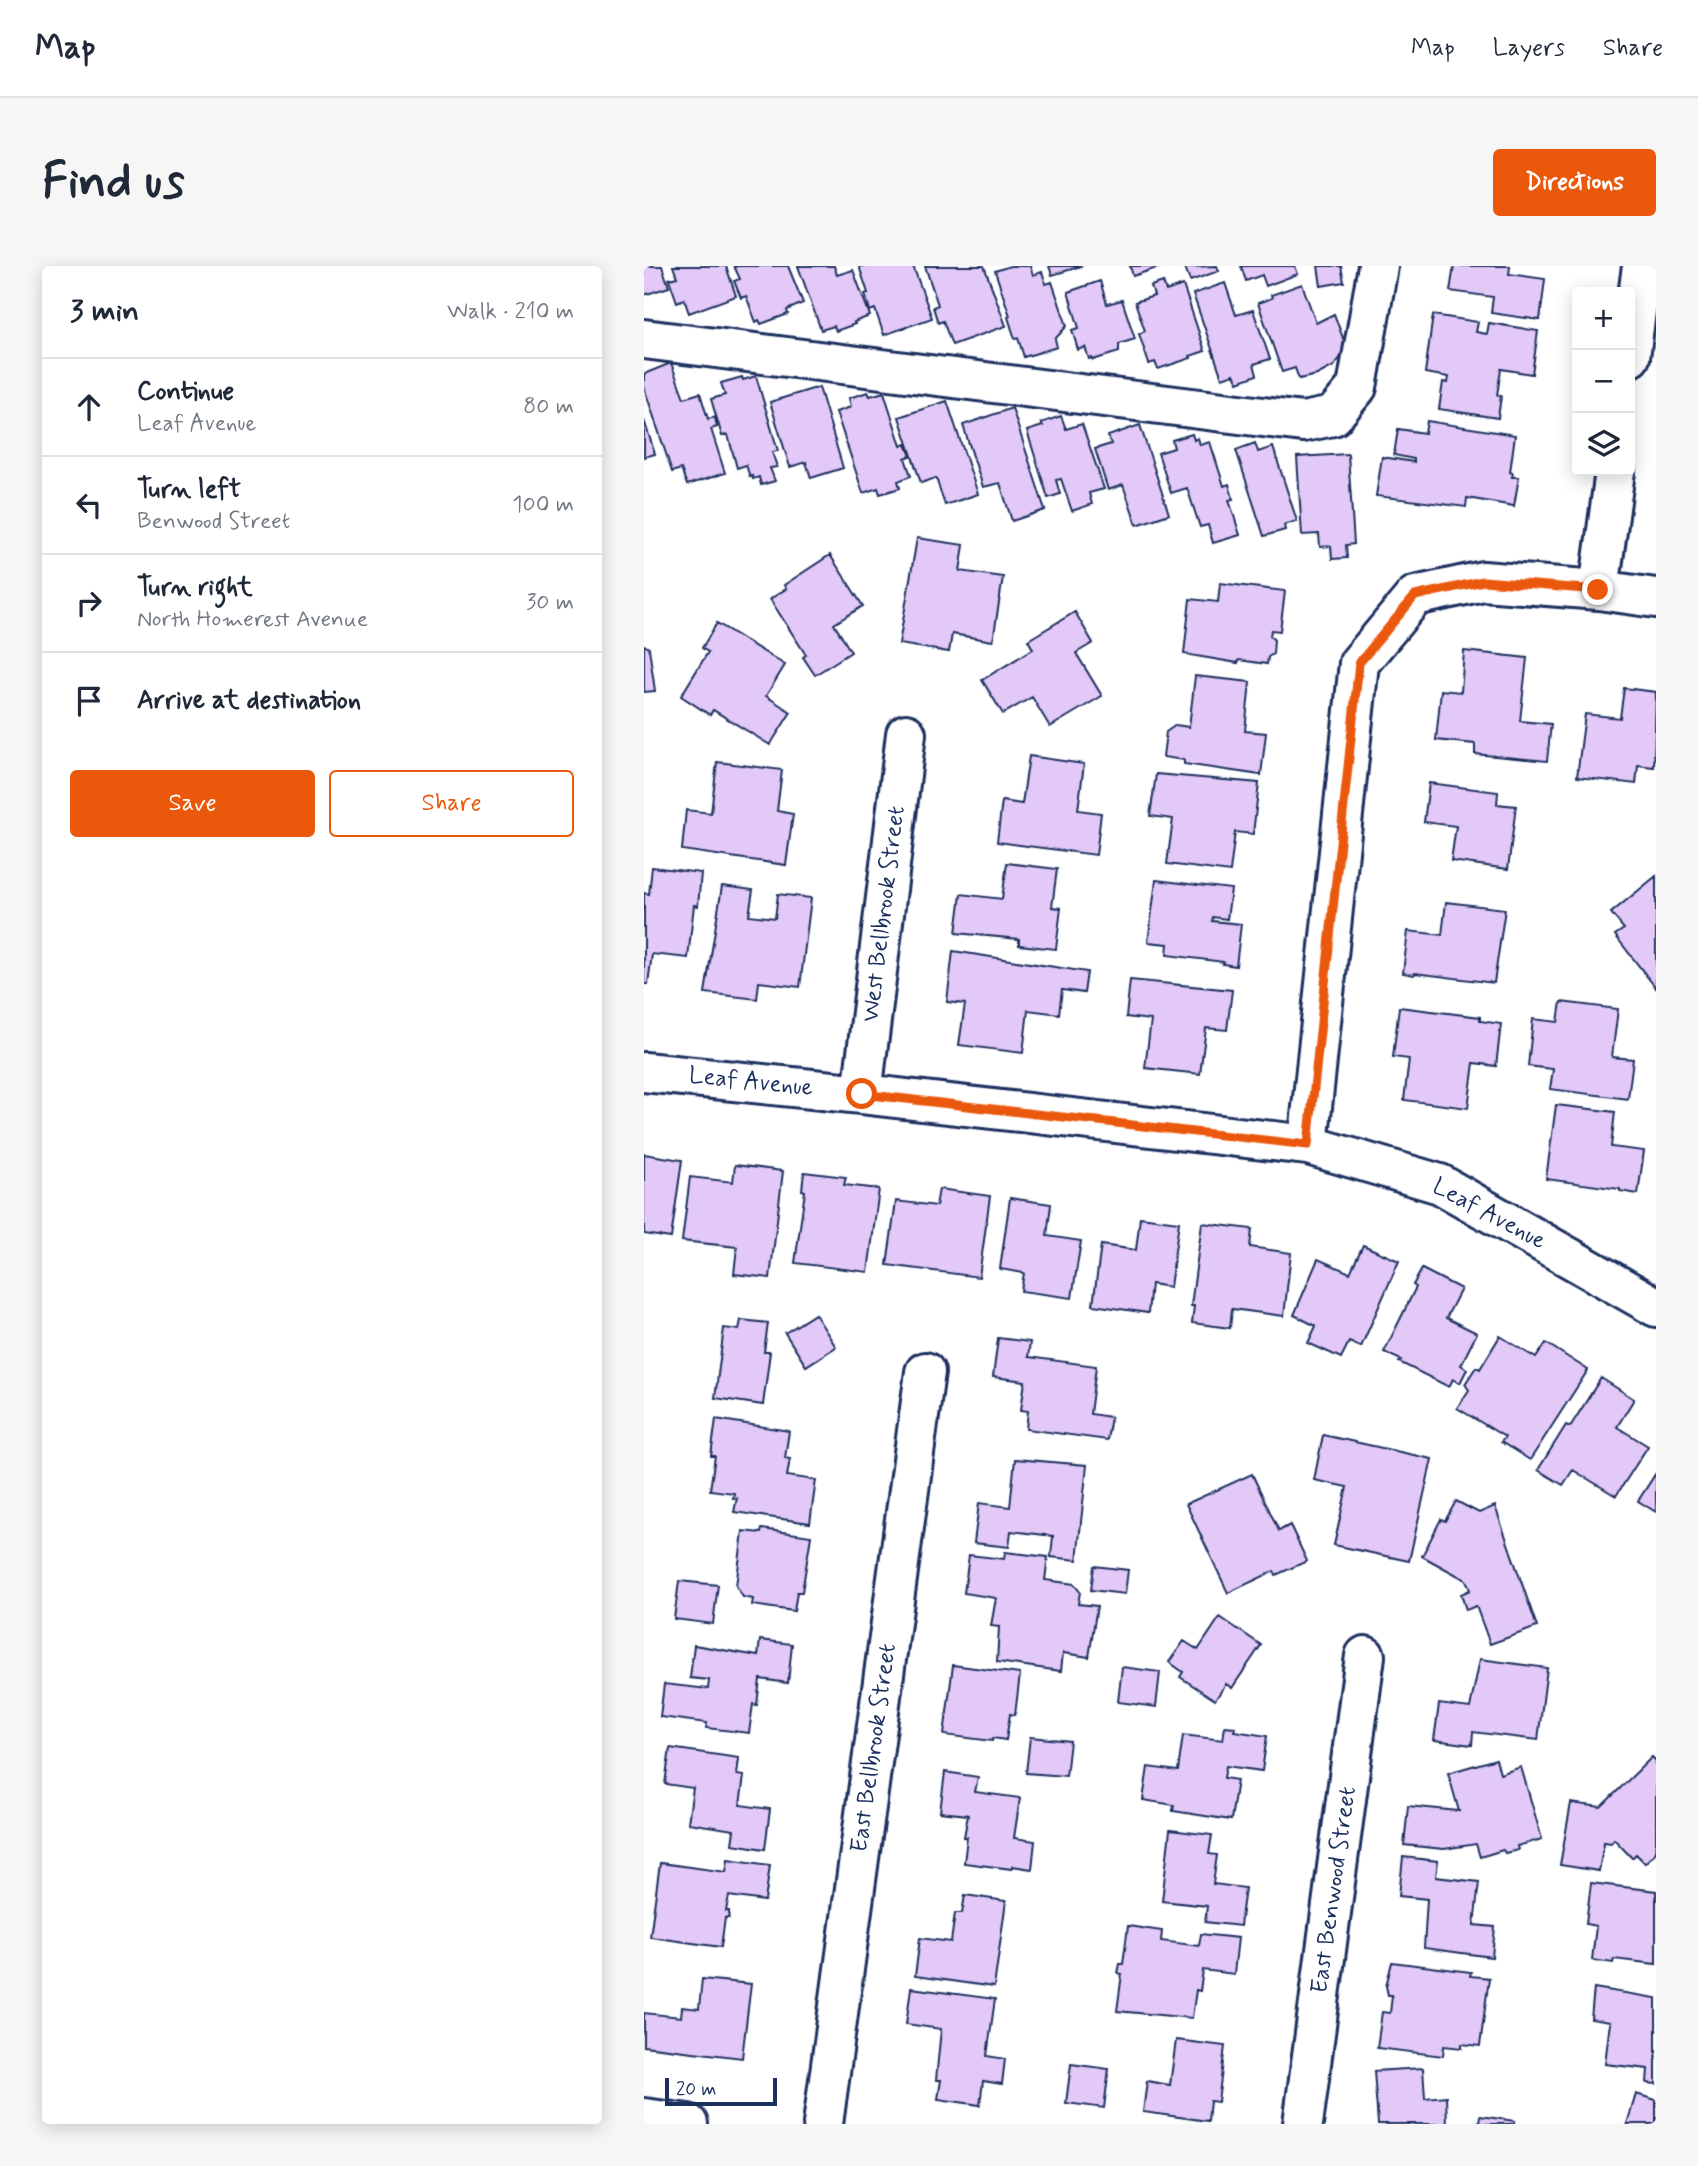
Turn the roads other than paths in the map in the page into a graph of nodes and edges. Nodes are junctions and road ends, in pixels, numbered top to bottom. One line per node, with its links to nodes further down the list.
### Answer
1 (1378, 266): 3 (street)
2 (1642, 266): 4 (street)
3 (644, 339)
4 (1631, 350)
5 (1614, 476): 6 (street)
6 (1598, 590): 7 (street); 11 (street)
7 (1656, 598)
8 (906, 734): 10 (street, West Bellbrook Street)
9 (644, 1072): 10 (street, Leaf Avenue)
10 (862, 1094): 11 (street, Leaf Avenue)
11 (1308, 1145): 12 (street, Leaf Avenue)
12 (1656, 1307)
13 (925, 1372): 17 (street, East Bellbrook Street)
14 (1366, 1656): 18 (street, East Benwood Street)
15 (644, 2118): 16 (street)
16 (688, 2124)
17 (823, 2124)
18 (1303, 2124)

